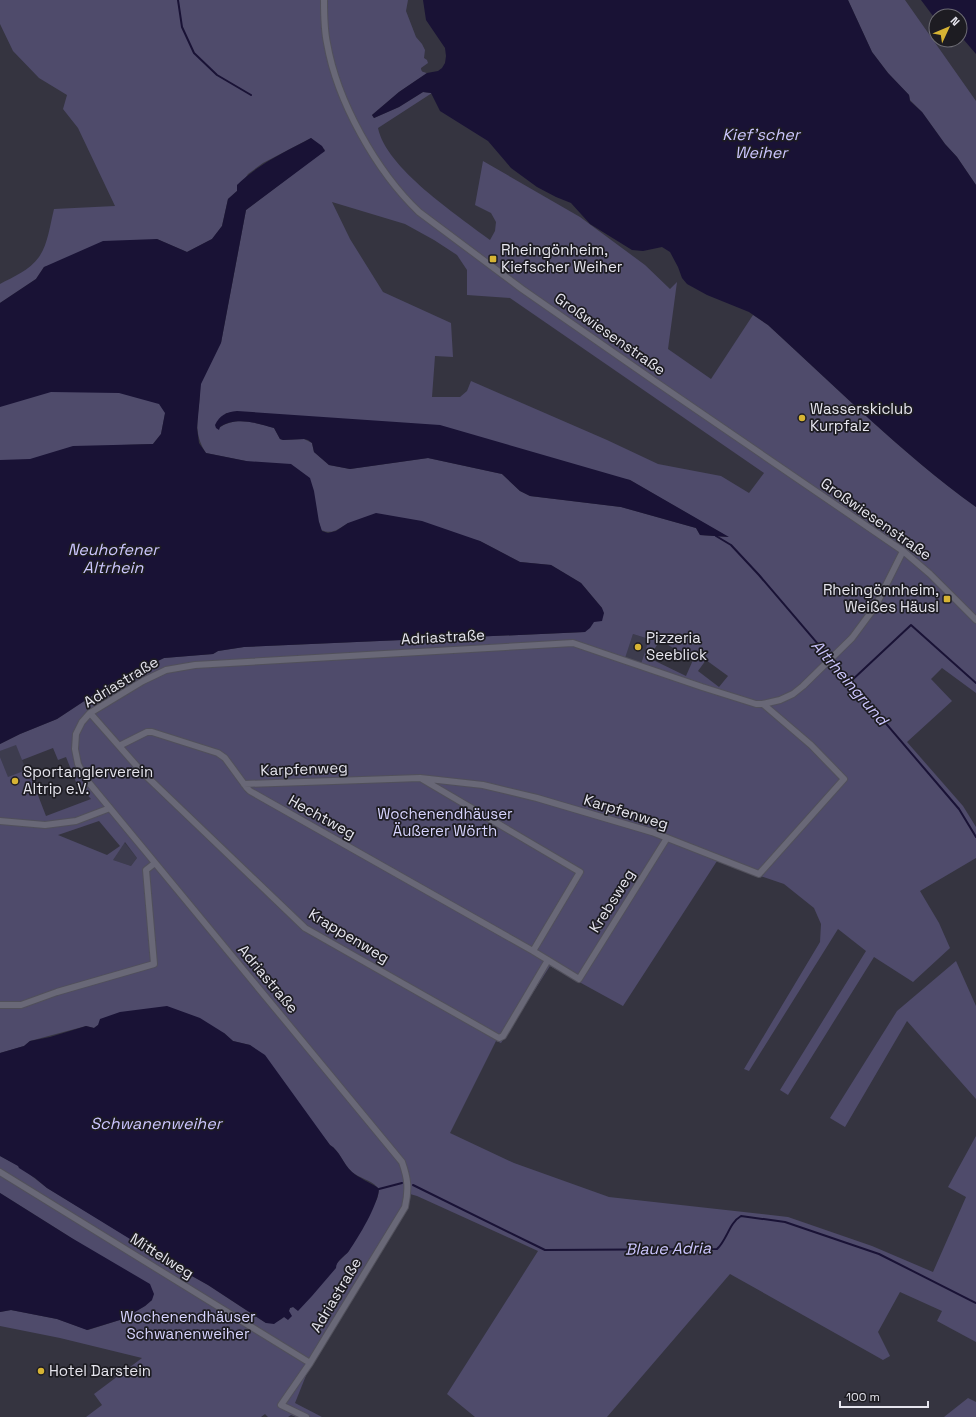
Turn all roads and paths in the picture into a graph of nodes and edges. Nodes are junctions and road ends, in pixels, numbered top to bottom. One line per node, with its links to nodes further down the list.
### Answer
1 (324, 0): 2 (street, Großwiesenstraße)
2 (903, 551): 3 (street, Großwiesenstraße); 4 (street, Adriastraße)
3 (976, 620)
4 (763, 704): 5 (street, Adriastraße); 11 (street, Karpfenweg)
5 (90, 713): 6 (street, Krappenweg); 9 (street, Adriastraße)
6 (120, 746): 8 (street, Hechtweg); 14 (street, Krappenweg)
7 (420, 778): 8 (street, Karpfenweg); 11 (street, Karpfenweg); 13 (street)
8 (244, 784): 13 (street, Hechtweg)
9 (110, 808): 10 (street); 12 (street, Adriastraße)
10 (0, 821)
11 (667, 838): 15 (street, Krebsweg)
12 (155, 863): 16 (street); 18 (street, Adriastraße)
13 (533, 951): 14 (street, Hechtweg)
14 (548, 960): 15 (street, Hechtweg)
15 (579, 978)
16 (0, 1005)
17 (0, 1172): 18 (street, Mittelweg)
18 (310, 1363): 19 (street, Adriastraße)
19 (306, 1417)

